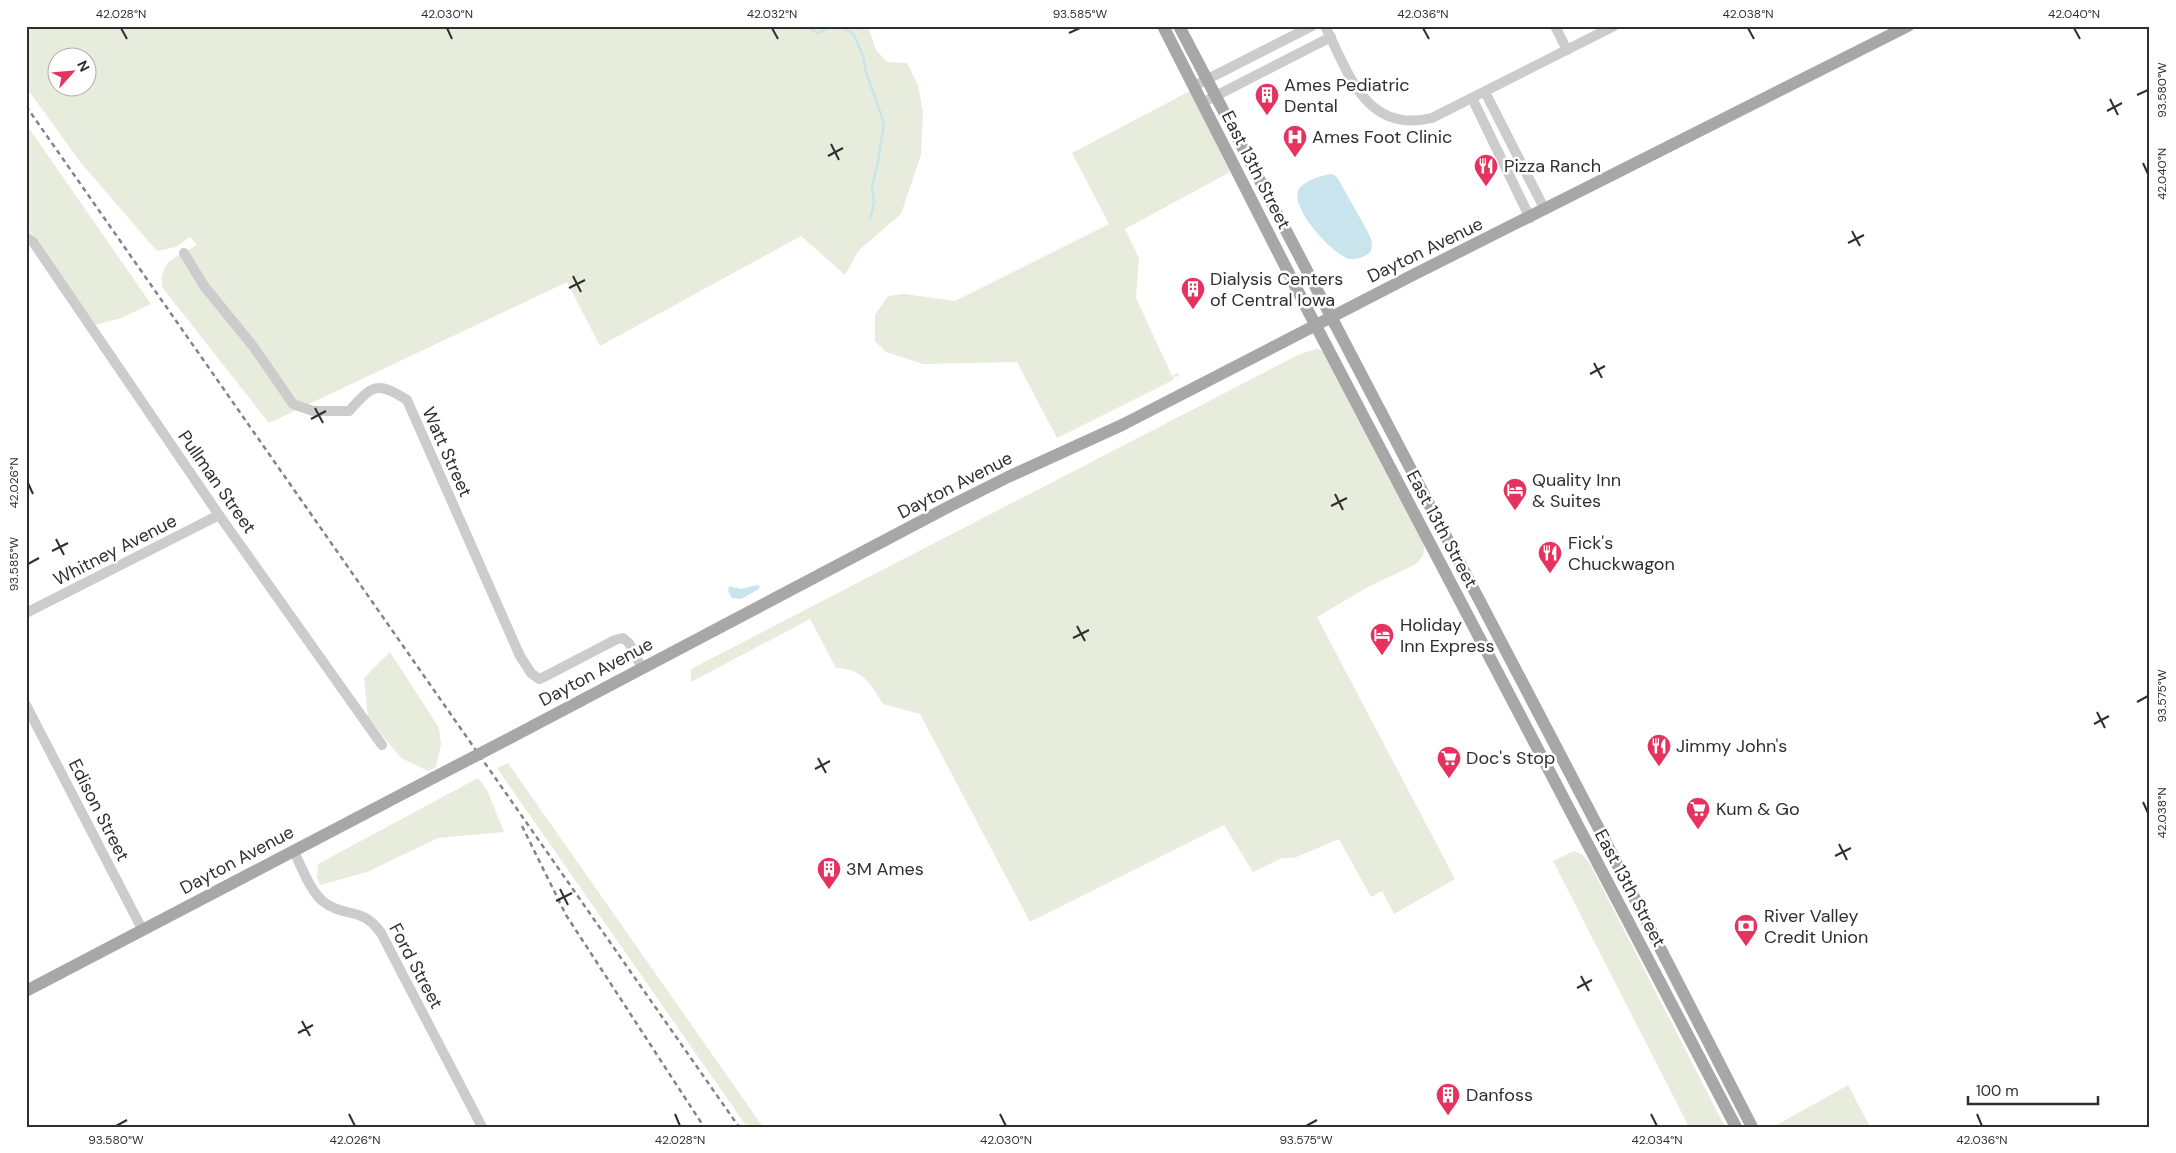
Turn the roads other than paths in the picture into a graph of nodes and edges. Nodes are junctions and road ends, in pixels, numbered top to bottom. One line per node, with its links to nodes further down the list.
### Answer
1 (1163, 26): 11 (main road, East 13th Street)
2 (1180, 26): 10 (main road, East 13th Street)
3 (1312, 26): 10 (street)
4 (1325, 26): 8 (street)
5 (1555, 26): 9 (street)
6 (1614, 26): 9 (street)
7 (1908, 26): 16 (main road, Dayton Avenue)
8 (1331, 37): 13 (street); 14 (street)
9 (1567, 50): 12 (street)
10 (1207, 79): 11 (street); 13 (main road, East 13th Street)
11 (1194, 86): 15 (main road, East 13th Street)
12 (1485, 92): 14 (street); 16 (street)
13 (1216, 96): 15 (street); 20 (main road, East 13th Street)
14 (1472, 98): 17 (street)
15 (1202, 103): 21 (main road, East 13th Street)
16 (1546, 210): 17 (main road, Dayton Avenue)
17 (1530, 218): 20 (main road, Dayton Avenue)
18 (26, 238): 22 (street, Pullman Street)
19 (184, 253): 24 (street, Watt Street)
20 (1330, 317): 21 (main road, Dayton Avenue); 32 (main road, East 13th Street)
21 (1316, 325): 24 (main road, Dayton Avenue); 31 (main road, East 13th Street)
22 (219, 515): 23 (street, Whitney Avenue); 26 (street, Pullman Street)
23 (26, 613)
24 (642, 668): 27 (main road, Dayton Avenue, bridge)
25 (26, 705): 28 (street, Edison Street)
26 (382, 745)
27 (293, 850): 28 (main road, Dayton Avenue); 30 (street, Ford Street)
28 (142, 930): 29 (main road, Dayton Avenue)
29 (26, 990)
30 (482, 1127)
31 (1736, 1127)
32 (1752, 1127)

